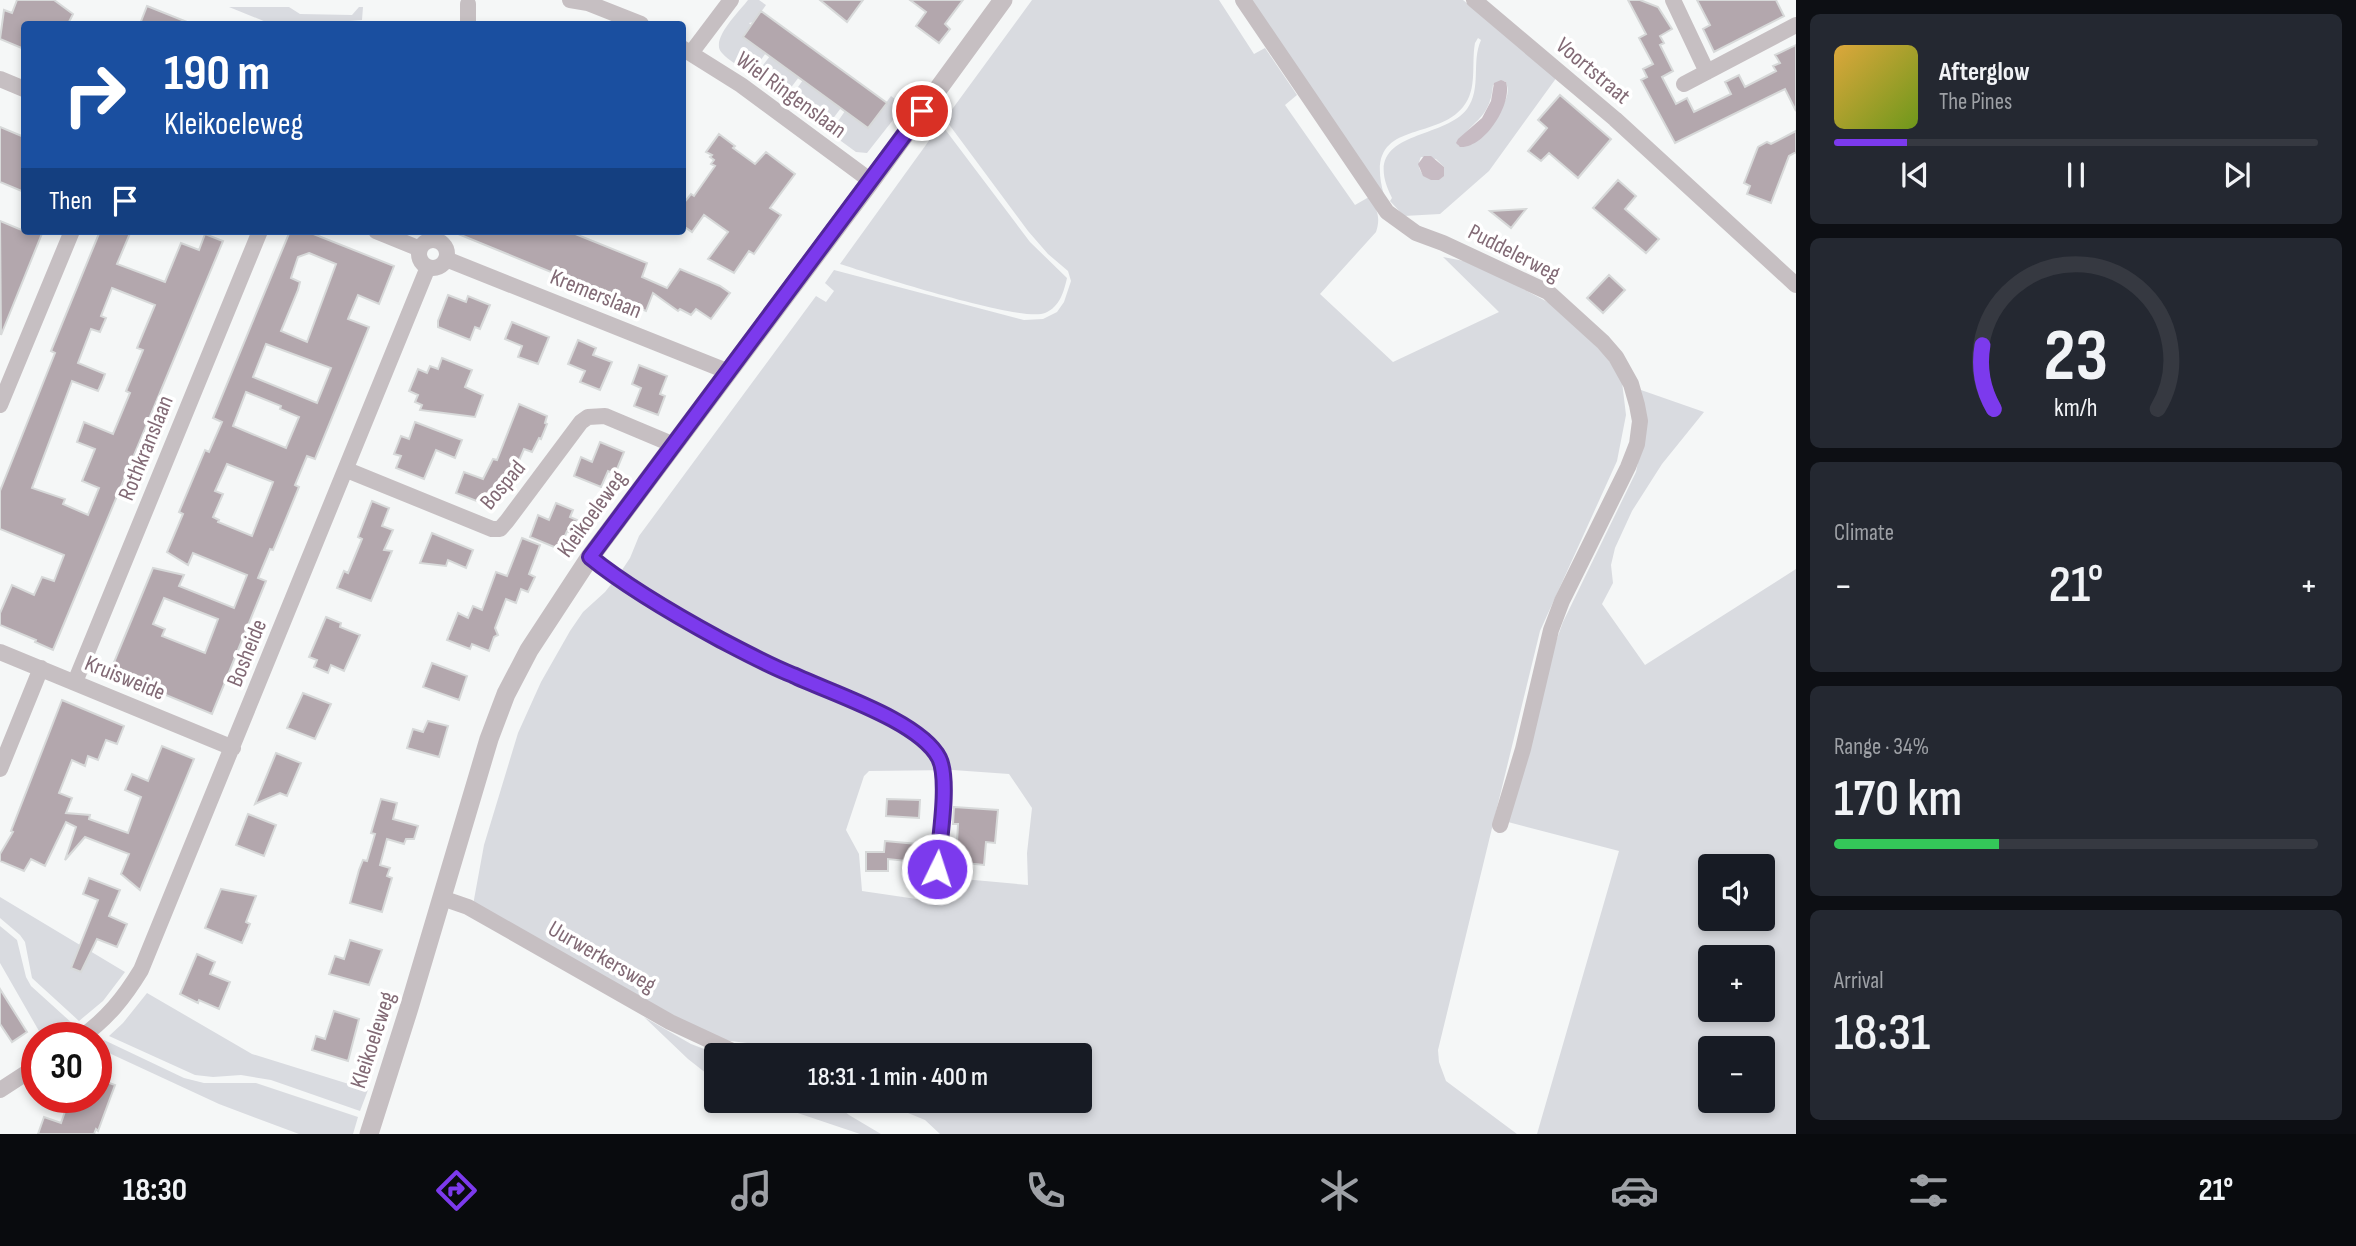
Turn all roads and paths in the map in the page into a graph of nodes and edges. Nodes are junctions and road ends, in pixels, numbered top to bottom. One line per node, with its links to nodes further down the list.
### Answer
1 (570, 0): 9 (street)
2 (732, 0): 11 (street)
3 (1003, 0): 16 (street, Kleikoeleweg)
4 (1243, 0): 35 (street, Puddelerweg)
5 (1474, 0): 24 (street, Voortstraat)
6 (1673, 0): 12 (street)
7 (469, 1): 8 (street)
8 (468, 21)
9 (633, 21)
10 (1796, 25): 12 (street)
11 (687, 51): 16 (street, Wiel Ringenslaan)
12 (1707, 72): 14 (street)
13 (0, 79): 15 (street)
14 (1684, 84)
15 (21, 88)
16 (871, 181): 25 (street, Kleikoeleweg)
17 (70, 235): 26 (street)
18 (258, 235): 32 (street, Rothkranslaan)
19 (386, 235): 21 (street)
20 (438, 236): 21 (street); 22 (street)
21 (420, 249): 23 (street)
22 (446, 259): 23 (street); 25 (street, Kremerslaan)
23 (428, 267): 28 (street, Bosheide)
24 (1796, 285)
25 (729, 372): 27 (street, Kleikoeleweg)
26 (0, 405)
27 (674, 445): 28 (street, Bospad); 29 (street, Kleikoeleweg)
28 (347, 470): 33 (street, Bosheide)
29 (590, 557): 36 (street); 37 (street, Kleikoeleweg)
30 (0, 652): 31 (street, Kruisweide)
31 (41, 668): 32 (street, Kruisweide); 34 (street)
32 (75, 682): 33 (street, Kruisweide)
33 (233, 748): 38 (street, Bosheide)
34 (0, 769)
35 (1500, 825)
36 (937, 869)
37 (442, 898): 39 (street, Uurwerkersweg); 42 (street, Kleikoeleweg)
38 (100, 1022)
39 (715, 1043)
40 (21, 1076): 41 (street)
41 (0, 1090)
42 (369, 1134)

